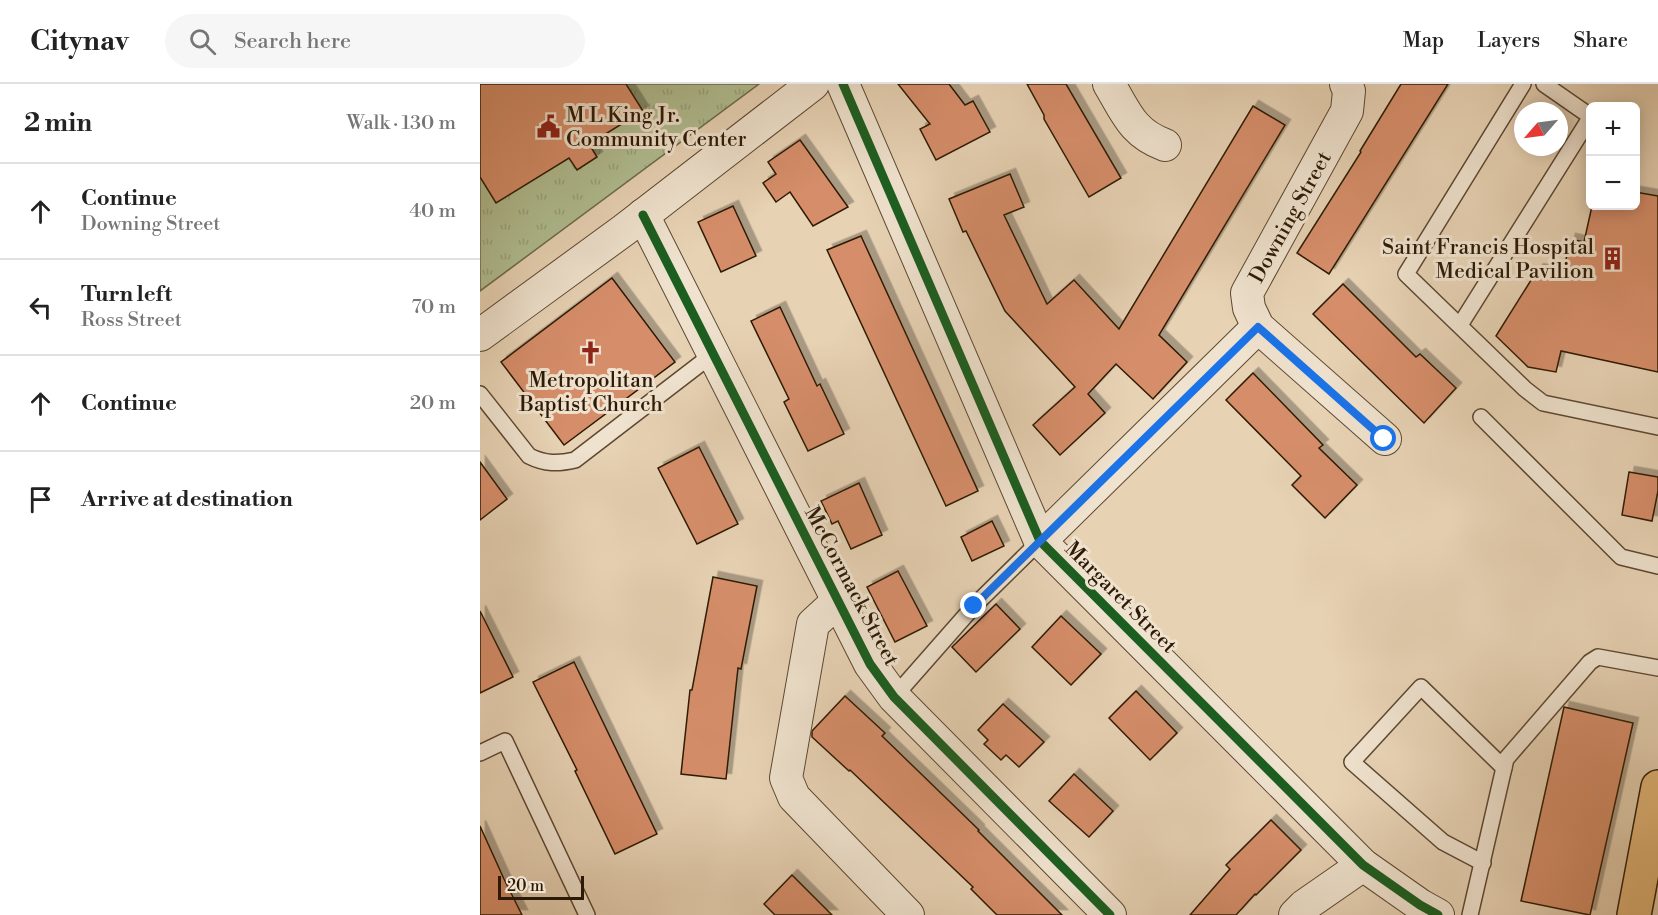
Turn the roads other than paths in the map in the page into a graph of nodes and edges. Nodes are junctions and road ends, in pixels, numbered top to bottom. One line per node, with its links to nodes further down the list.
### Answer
1 (813, 84): 10 (street)
2 (843, 84): 19 (street, Margaret Street)
3 (1109, 84): 9 (street)
4 (1346, 84): 12 (street, Downing Street)
5 (1523, 84): 11 (lane)
6 (1544, 84): 7 (lane)
7 (1586, 114)
8 (1586, 123): 11 (lane)
9 (1165, 145)
10 (643, 215): 13 (street); 14 (street, McCormack Street)
11 (1460, 325): 17 (lane)
12 (1258, 327): 18 (street, Downing Street); 19 (street)
13 (480, 334)
14 (713, 354): 15 (lane); 21 (street, McCormack Street)
15 (480, 394)
16 (1481, 417): 20 (lane)
17 (1658, 427)
18 (1384, 439)
19 (1040, 541): 23 (lane); 28 (street, Margaret Street)
20 (1658, 566)
21 (838, 601): 23 (street, McCormack Street); 30 (street)
22 (1658, 668): 25 (lane)
23 (894, 697): 31 (street, McCormack Street)
24 (480, 753): 29 (lane)
25 (1504, 768): 27 (lane); 27 (lane)
26 (1658, 787): 35 (main road)
27 (1482, 863): 34 (lane)
28 (1363, 865): 32 (street); 33 (street, Margaret Street)
29 (587, 915)
30 (908, 915)
31 (1110, 915)
32 (1295, 915)
33 (1438, 915)
34 (1470, 915)
35 (1634, 915)

